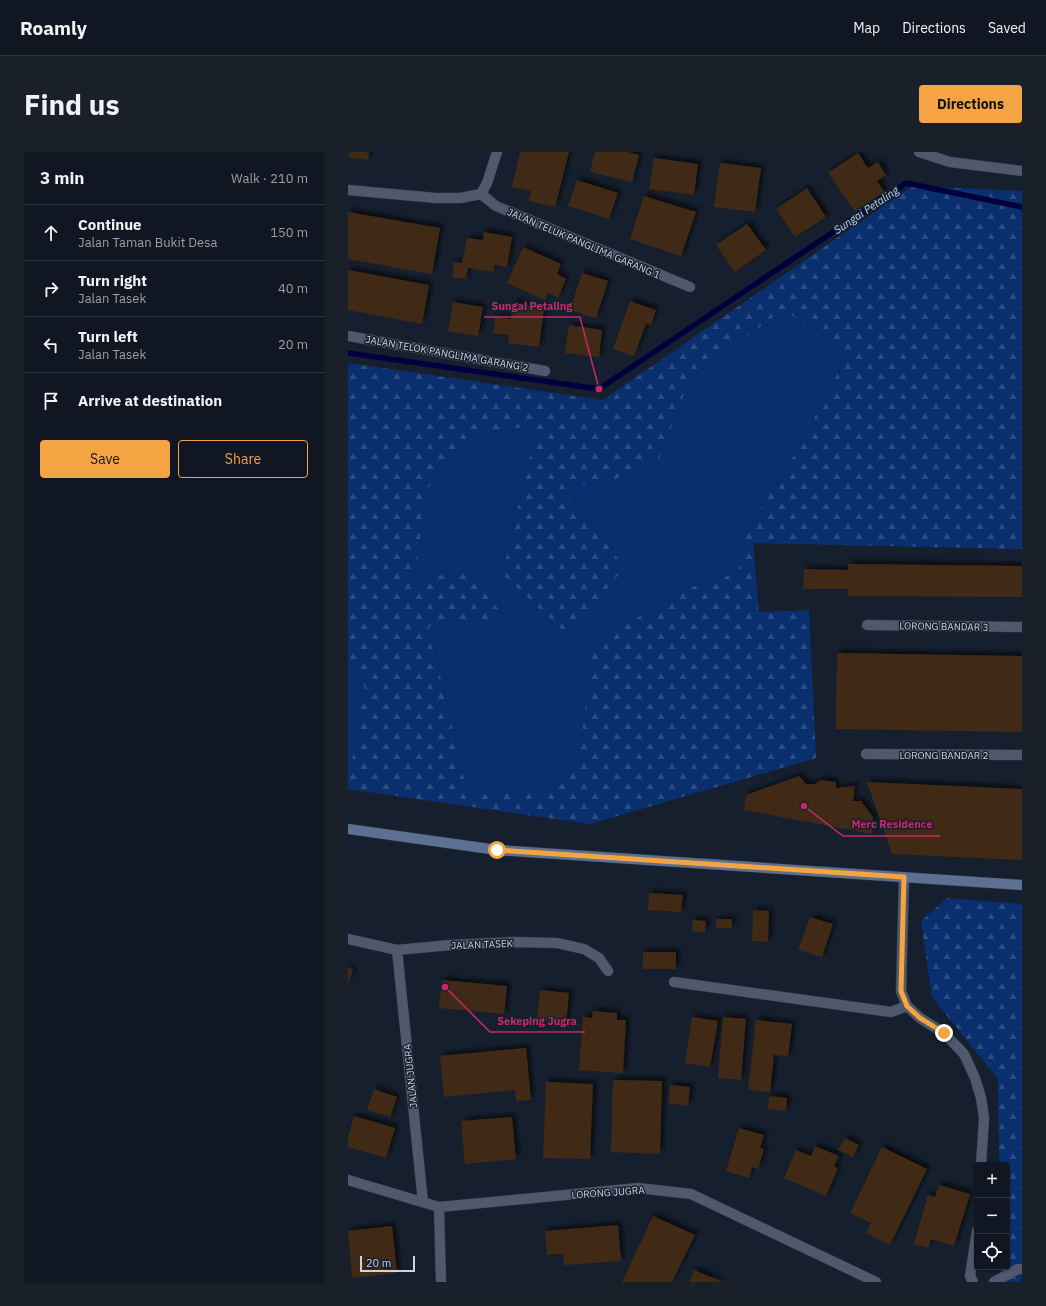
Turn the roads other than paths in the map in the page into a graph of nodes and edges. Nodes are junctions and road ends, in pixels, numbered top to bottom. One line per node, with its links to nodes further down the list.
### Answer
1 (497, 152): 5 (street)
2 (919, 152): 3 (street)
3 (1022, 171)
4 (348, 190): 5 (street)
5 (480, 194): 6 (street, JALAN TELUK PANGLIMA GARANG 1)
6 (690, 287)
7 (348, 336): 8 (street, JALAN TELOK PANGLIMA GARANG 2)
8 (545, 371)
9 (867, 625): 10 (street, LORONG BANDAR 3)
10 (1022, 627)
11 (866, 754): 12 (street, LORONG BANDAR 2)
12 (1022, 755)
13 (348, 829): 14 (street)
14 (904, 877): 15 (street); 20 (street)
15 (1022, 885)
16 (348, 939): 17 (street, JALAN TASEK)
17 (397, 950): 18 (street, JALAN TASEK); 23 (street, JALAN JUGRA)
18 (608, 972)
19 (674, 982): 20 (street)
20 (907, 1006): 21 (street)
21 (981, 1162)
22 (348, 1180): 23 (street, LORONG JUGRA)
23 (423, 1202): 24 (street, LORONG JUGRA)
24 (439, 1207): 27 (street); 28 (street, LORONG JUGRA)
25 (977, 1234): 29 (street)
26 (1022, 1269): 30 (street)
27 (441, 1282)
28 (876, 1282)
29 (972, 1282)
30 (994, 1282)

